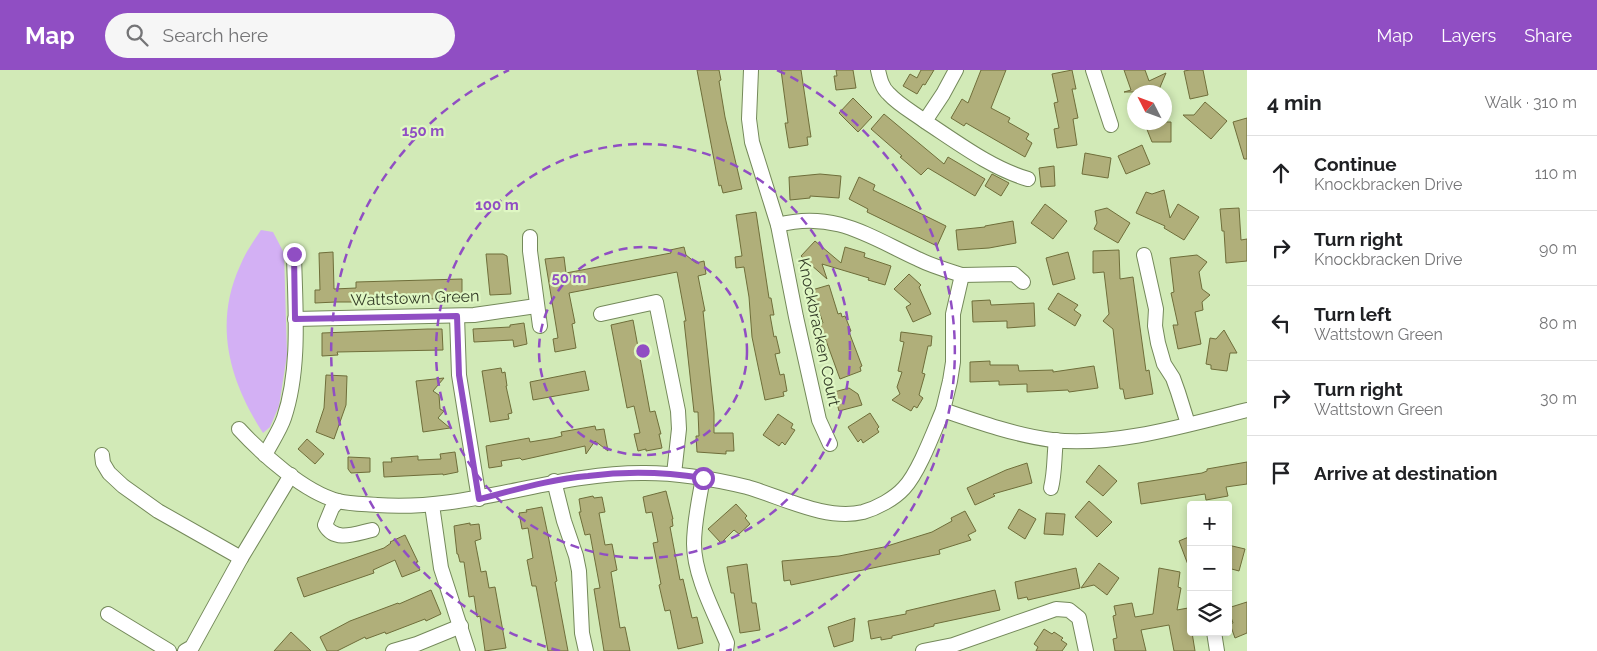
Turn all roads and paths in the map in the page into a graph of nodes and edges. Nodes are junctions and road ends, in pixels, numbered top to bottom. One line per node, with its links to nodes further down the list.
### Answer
1 (750, 70): 8 (street, Knockbracken Court)
2 (878, 70): 5 (street)
3 (956, 70): 5 (street)
4 (1094, 70): 6 (street)
5 (925, 121): 7 (street)
6 (1111, 125)
7 (1028, 179)
8 (778, 225): 12 (street); 24 (street, Knockbracken Court)
9 (530, 237): 14 (street)
10 (294, 254): 17 (street)
11 (1144, 255): 21 (street)
12 (962, 275): 13 (street); 19 (street)
13 (1023, 282)
14 (536, 306): 16 (street, Wattstown Green); 18 (street)
15 (600, 314): 27 (street)
16 (457, 316): 17 (street, Wattstown Green); 32 (street)
17 (295, 319): 25 (street)
18 (540, 326)
19 (943, 410): 23 (street); 29 (street)
20 (1247, 410): 21 (street)
21 (1188, 424): 23 (street)
22 (239, 429): 25 (street)
23 (1056, 440): 31 (street)
24 (830, 444)
25 (265, 455): 28 (street)
26 (102, 456): 36 (street)
27 (674, 474): 29 (street); 30 (street)
28 (291, 475): 33 (street); 36 (street)
29 (703, 478): 46 (street)
30 (554, 481): 32 (street); 45 (street)
31 (1051, 488)
32 (479, 499): 34 (street)
33 (338, 501): 34 (street); 35 (street)
34 (432, 505): 38 (street)
35 (372, 530)
36 (241, 558): 42 (street)
37 (108, 614): 41 (street)
38 (461, 626): 43 (street); 44 (street)
39 (1214, 636): 49 (street)
40 (954, 648): 47 (street); 48 (street)
41 (169, 651)
42 (185, 651)
43 (393, 651)
44 (468, 651)
45 (586, 651)
46 (726, 651)
47 (923, 651)
48 (1086, 651)
49 (1216, 651)

